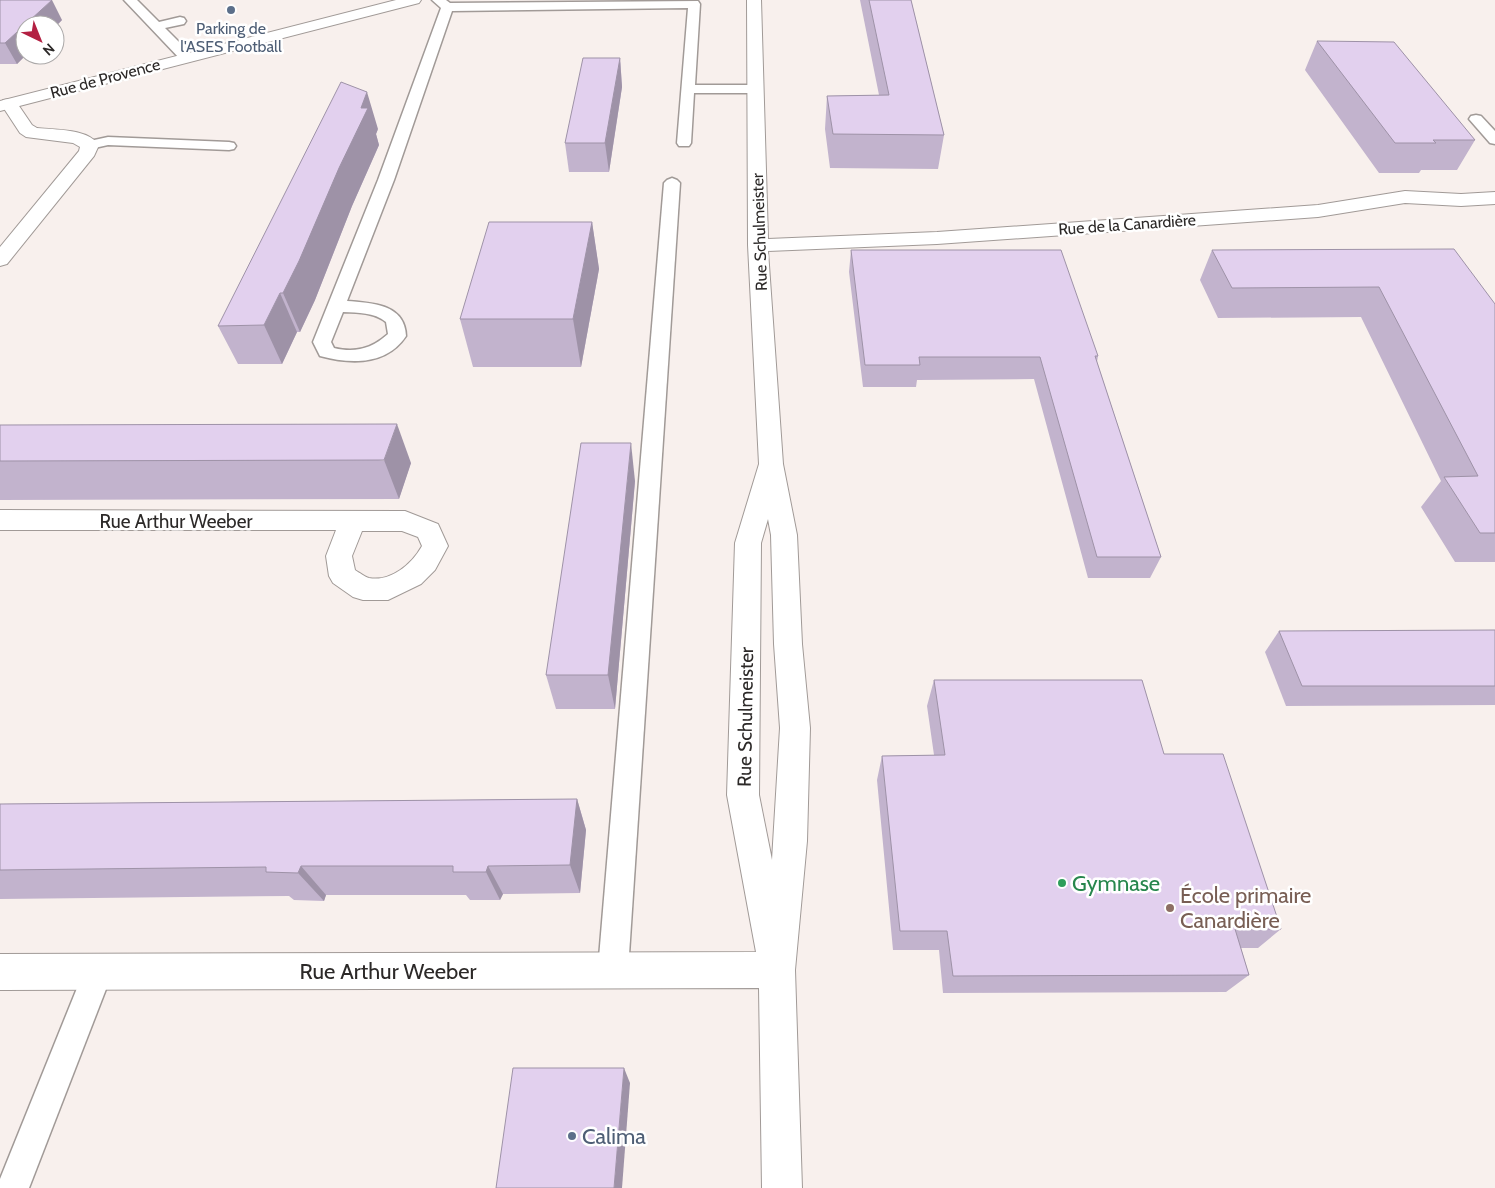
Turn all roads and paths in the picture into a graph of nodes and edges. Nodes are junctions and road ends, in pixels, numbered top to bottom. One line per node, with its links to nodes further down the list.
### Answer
1 (130, 0): 6 (lane)
2 (414, 0): 7 (street, Rue de Provence)
3 (754, 0): 9 (street, Rue Schulmeister)
4 (442, 4): 8 (lane); 20 (lane)
5 (180, 21): 6 (lane)
6 (156, 27): 7 (lane)
7 (186, 56): 10 (street, Rue de Provence)
8 (688, 89): 9 (lane); 13 (lane)
9 (755, 89): 18 (street, Rue Schulmeister)
10 (4, 105): 14 (street)
11 (1476, 120): 12 (lane)
12 (1495, 140)
13 (684, 144)
14 (90, 145): 15 (lane); 19 (street)
15 (229, 146)
16 (672, 183): 24 (lane)
17 (1495, 198): 18 (street, Rue de la Canardière)
18 (758, 245): 21 (street, Rue Schulmeister)
19 (0, 260)
20 (336, 306)
21 (770, 464): 25 (street, Rue Schulmeister); 25 (street, Rue Schulmeister)
22 (0, 520): 23 (street, Rue Arthur Weeber)
23 (353, 522)
24 (613, 970): 25 (street, Rue Arthur Weeber); 27 (street, Rue Arthur Weeber)
25 (777, 970): 29 (street, Rue Schulmeister)
26 (0, 972): 27 (street, Rue Arthur Weeber)
27 (98, 972): 28 (lane)
28 (13, 1188)
29 (782, 1188)

